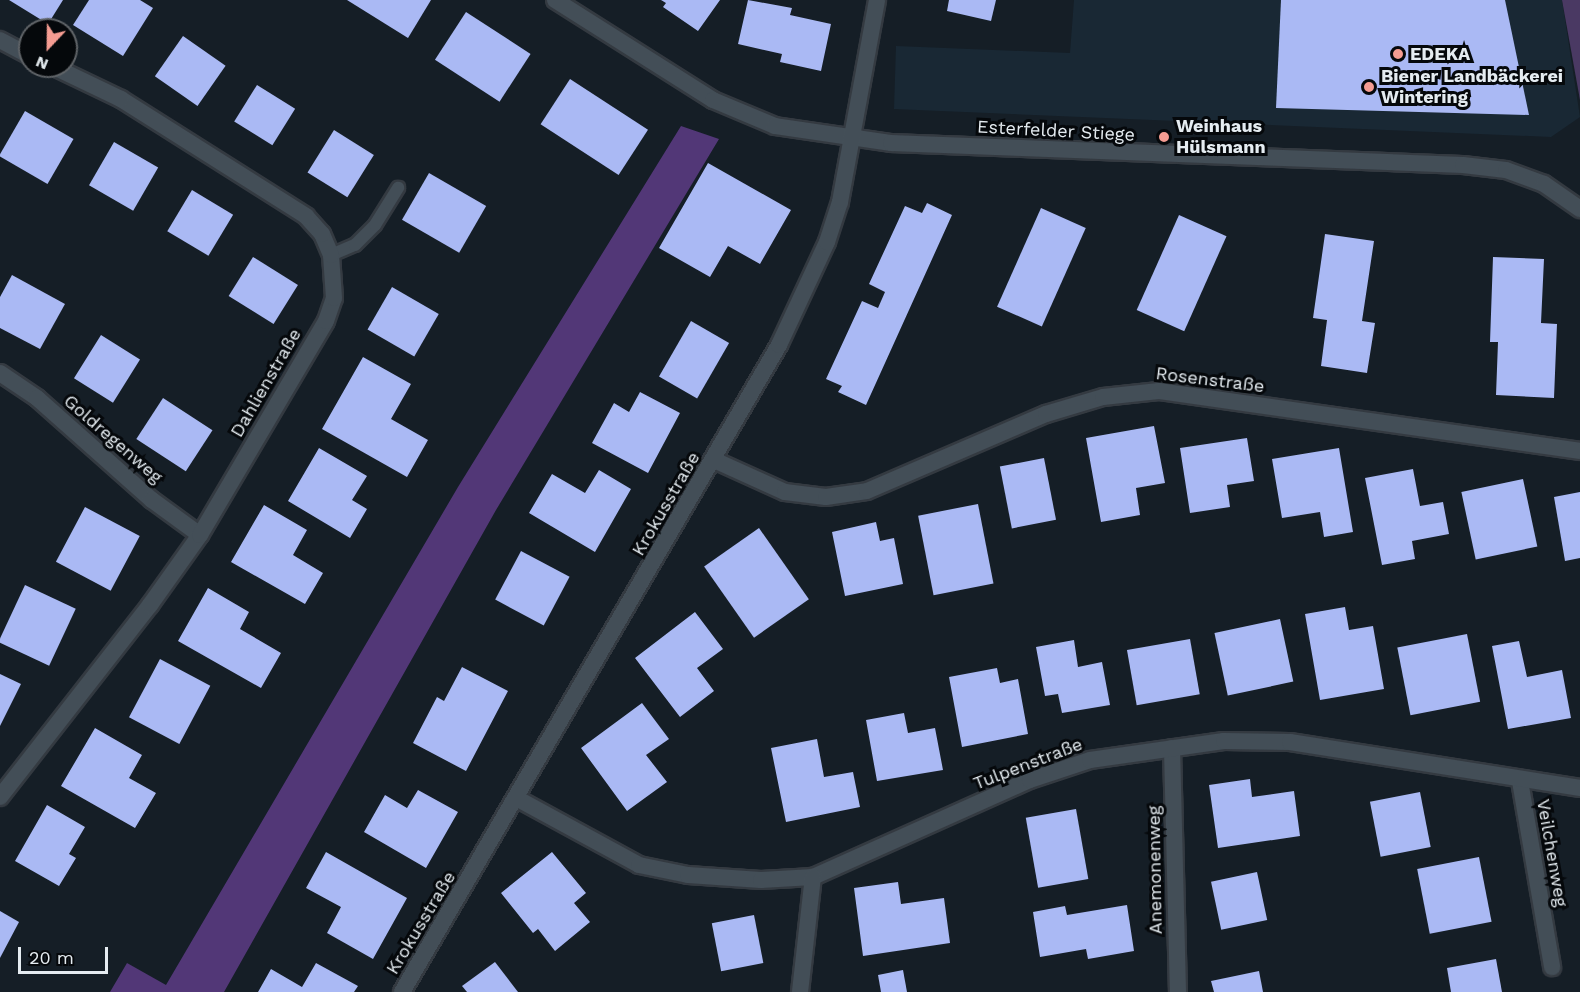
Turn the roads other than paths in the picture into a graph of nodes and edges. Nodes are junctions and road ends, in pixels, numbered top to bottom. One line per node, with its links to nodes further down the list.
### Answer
1 (555, 0): 6 (street, Esterfelder Stiege)
2 (877, 0): 6 (street, Krokusstraße)
3 (0, 40): 4 (street)
4 (18, 50)
5 (77, 78): 9 (street, Dahlienstraße)
6 (852, 140): 8 (street, Esterfelder Stiege); 12 (street, Krokusstraße)
7 (398, 188): 9 (lane)
8 (1578, 204)
9 (331, 255): 13 (street, Dahlienstraße)
10 (0, 373): 13 (street, Goldregenweg)
11 (1580, 451): 12 (street, Rosenstraße)
12 (714, 460): 18 (street, Krokusstraße)
13 (200, 535): 17 (street, Dahlienstraße)
14 (1172, 748): 15 (street, Tulpenstraße); 19 (street, Tulpenstraße); 23 (street, Anemonenweg)
15 (1520, 781): 16 (street, Tulpenstraße); 20 (street, Veilchenweg)
16 (1580, 788)
17 (0, 797)
18 (518, 799): 19 (street, Tulpenstraße); 21 (street, Krokusstraße)
19 (813, 877): 22 (street)
20 (1552, 967)
21 (402, 992)
22 (800, 992)
23 (1178, 992)

